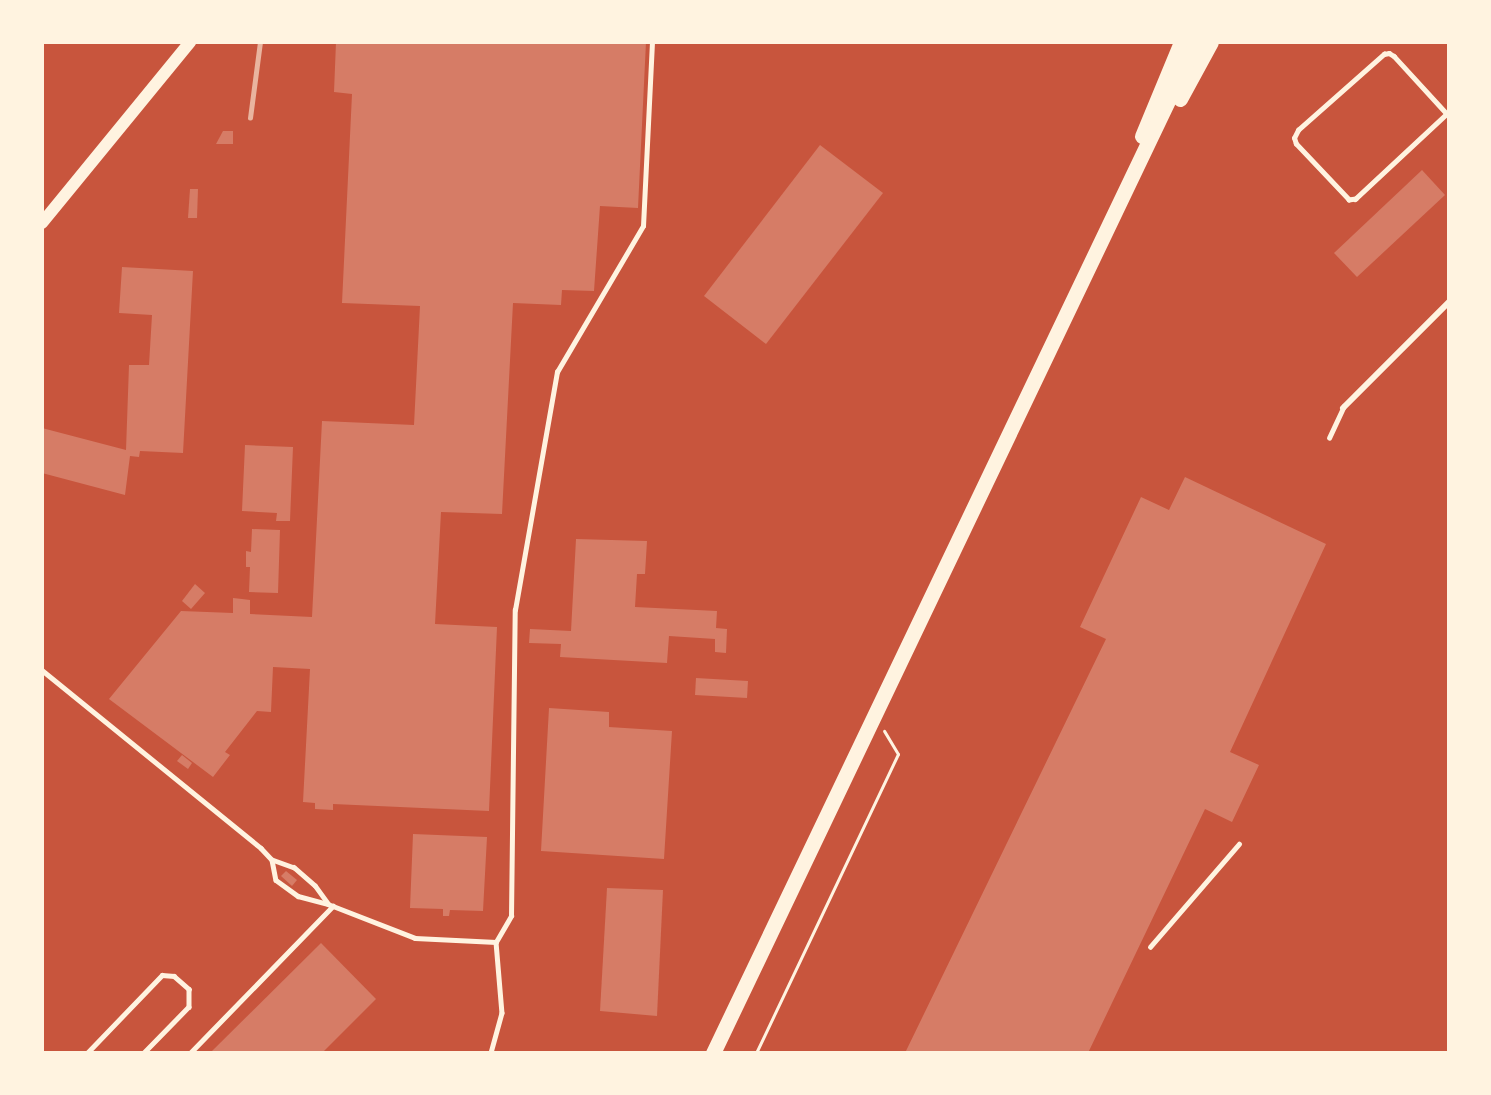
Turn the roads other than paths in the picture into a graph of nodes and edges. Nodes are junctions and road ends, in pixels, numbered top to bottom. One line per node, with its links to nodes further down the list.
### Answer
1 (190, 42): 7 (main road)
2 (652, 42): 18 (lane)
3 (1181, 42): 10 (main road)
4 (1196, 42): 8 (main road)
5 (1211, 42): 8 (main road)
6 (1448, 115): 6 (lane)
7 (42, 224)
8 (1103, 242): 10 (main road)
9 (1449, 302): 12 (street)
10 (1059, 332): 24 (main road)
11 (1346, 401): 12 (lane)
12 (1343, 408): 13 (lane)
13 (1329, 438)
14 (42, 670): 16 (lane)
15 (1239, 844): 19 (lane)
16 (272, 860): 17 (lane); 17 (lane)
17 (330, 905): 18 (lane); 22 (lane)
18 (496, 942): 23 (lane)
19 (1150, 947)
20 (87, 1053): 21 (lane)
21 (144, 1053)
22 (190, 1053)
23 (491, 1053)
24 (713, 1053)

